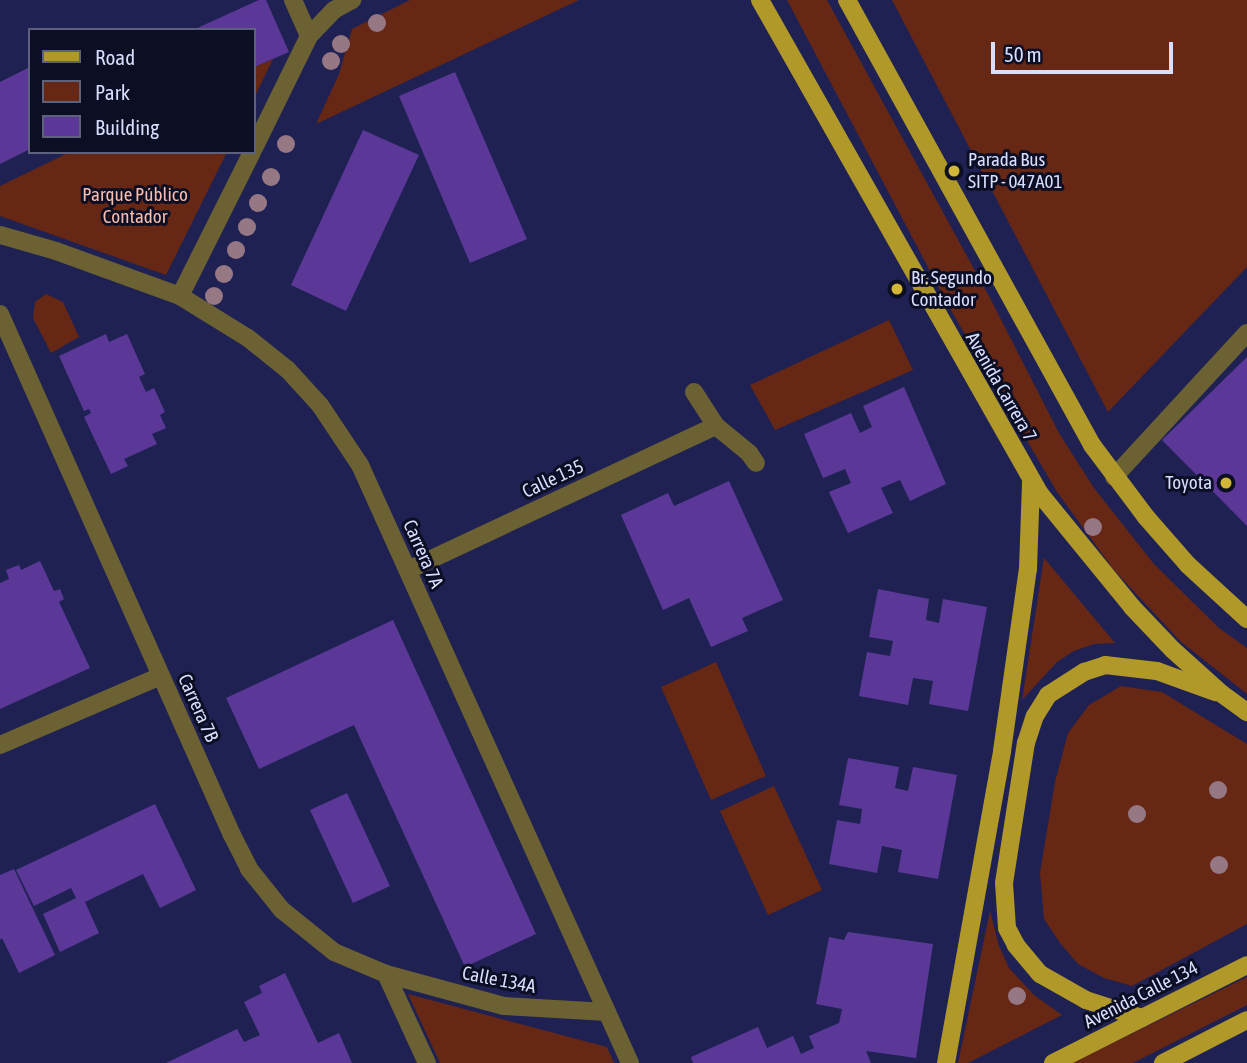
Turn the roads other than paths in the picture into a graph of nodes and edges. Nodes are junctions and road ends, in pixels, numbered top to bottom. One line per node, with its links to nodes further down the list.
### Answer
1 (292, 0): 5 (street)
2 (352, 0): 5 (street)
3 (760, 0): 16 (main road, Avenida Carrera 7)
4 (847, 0): 15 (main road)
5 (309, 36): 6 (street)
6 (256, 144)
7 (251, 154): 9 (street)
8 (0, 235): 9 (street, Carrera 7A)
9 (180, 296): 17 (street, Carrera 7A)
10 (0, 314): 19 (street, Carrera 7B)
11 (1247, 333): 15 (street)
12 (694, 392): 13 (street)
13 (716, 426): 14 (street); 17 (street, Calle 135)
14 (756, 463)
15 (1114, 478): 18 (main road)
16 (1031, 481): 20 (main road, Avenida Carrera 7); 30 (main road)
17 (408, 570): 25 (street, Carrera 7A)
18 (1247, 619)
19 (161, 676): 22 (street); 24 (street, Carrera 7B)
20 (1222, 694): 21 (main road, Avenida Carrera 7); 26 (main road)
21 (1247, 712)
22 (0, 745)
23 (1247, 965): 26 (main road, Avenida Calle 134)
24 (386, 974): 25 (street, Calle 134A); 28 (street)
25 (607, 1012): 29 (street, Carrera 7A)
26 (1142, 1018): 31 (main road, Avenida Calle 134)
27 (1247, 1020): 32 (main road)
28 (427, 1063)
29 (630, 1063)
30 (946, 1063)
31 (1053, 1063)
32 (1163, 1063)

